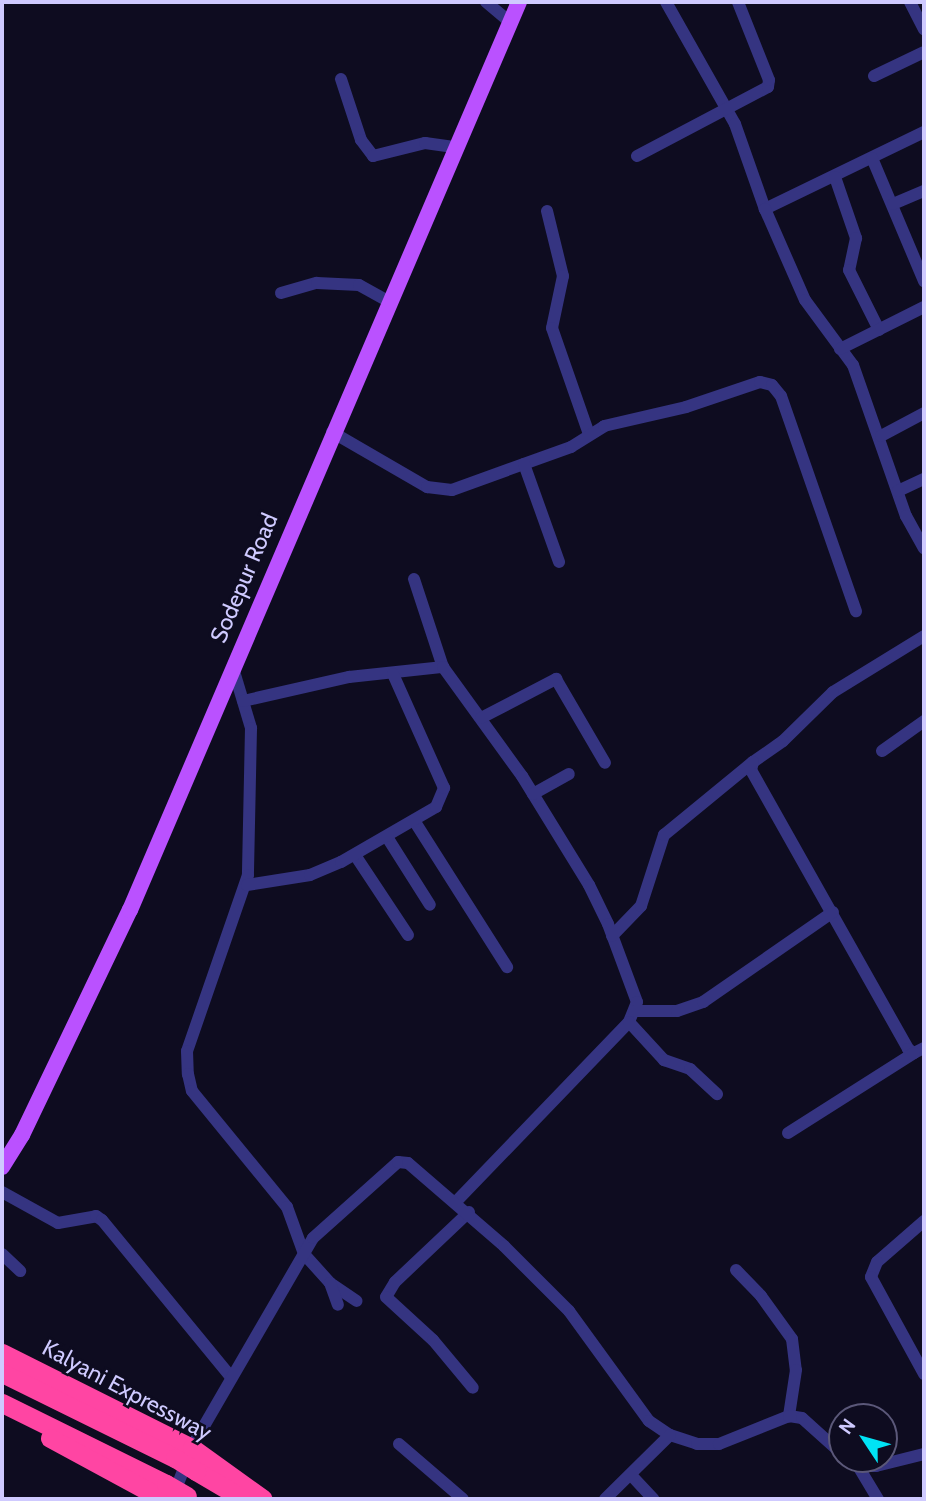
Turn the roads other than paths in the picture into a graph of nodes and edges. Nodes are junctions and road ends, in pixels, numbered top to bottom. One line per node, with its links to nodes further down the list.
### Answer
1 (486, 2): 6 (street)
2 (519, 2): 6 (main road, Sodepur Road)
3 (666, 2): 11 (street)
4 (738, 2): 11 (street)
5 (910, 2): 7 (street)
6 (510, 22): 13 (main road, Sodepur Road)
7 (924, 30)
8 (924, 52): 9 (street)
9 (874, 76)
10 (341, 79): 13 (street)
11 (728, 111): 14 (street); 19 (street)
12 (924, 132): 15 (street)
13 (454, 147): 24 (main road, Sodepur Road)
14 (637, 156)
15 (872, 159): 16 (street); 18 (street)
16 (835, 177): 19 (street); 26 (street)
17 (924, 191): 18 (street)
18 (893, 204): 21 (street)
19 (765, 209): 27 (street)
20 (547, 211): 30 (street)
21 (918, 250): 22 (street)
22 (924, 281)
23 (281, 293): 24 (street)
24 (388, 301): 29 (main road, Sodepur Road)
25 (924, 307): 26 (street)
26 (879, 330): 27 (street)
27 (841, 349): 31 (street)
28 (924, 414): 31 (street)
29 (332, 432): 32 (street); 40 (main road, Sodepur Road)
30 (589, 434): 32 (street); 38 (street)
31 (881, 436): 34 (street)
32 (524, 464): 36 (street)
33 (924, 478): 34 (street)
34 (898, 491): 35 (street)
35 (924, 548)
36 (559, 562)
37 (414, 579): 41 (street)
38 (856, 611)
39 (924, 636): 47 (street)
40 (231, 664): 43 (street); 64 (main road, Sodepur Road)
41 (443, 667): 42 (street); 44 (street)
42 (393, 674): 43 (street); 51 (street)
43 (243, 701): 54 (street)
44 (481, 718): 48 (street); 50 (street)
45 (924, 721): 46 (street)
46 (882, 751)
47 (753, 762): 56 (street); 58 (street)
48 (605, 763)
49 (569, 774): 50 (street)
50 (533, 794): 58 (street)
51 (415, 822): 52 (street); 59 (street)
52 (387, 837): 53 (street); 55 (street)
53 (355, 855): 54 (street); 57 (street)
54 (247, 885): 70 (street)
55 (430, 905)
56 (833, 912): 60 (street); 61 (street)
57 (408, 935)
58 (612, 936): 60 (street)
59 (508, 967)
60 (631, 1017): 62 (street); 66 (street)
61 (919, 1050): 63 (street)
62 (717, 1094)
63 (788, 1133)
64 (2, 1167)
65 (2, 1192): 79 (street)
66 (457, 1201): 67 (street); 70 (street)
67 (469, 1212): 80 (street); 84 (street)
68 (924, 1221): 78 (street)
69 (2, 1254): 72 (street)
70 (304, 1254): 73 (street); 79 (street)
71 (736, 1270): 82 (street)
72 (20, 1271)
73 (330, 1283): 74 (street); 75 (street)
74 (357, 1301)
75 (338, 1305)
76 (2, 1353): 87 (highway, Kalyani Expressway)
77 (2, 1373): 87 (highway)
78 (924, 1374)
79 (230, 1376): 87 (street)
80 (472, 1388)
81 (2, 1403): 92 (highway)
82 (789, 1416): 84 (street); 85 (street)
83 (2, 1418): 92 (highway)
84 (670, 1435): 91 (street)
85 (828, 1441)
86 (399, 1444): 95 (street)
87 (183, 1453): 92 (street); 93 (highway, bridge); 94 (highway, Kalyani Expressway)
88 (924, 1454): 89 (street)
89 (898, 1457)
90 (861, 1473): 98 (street)
91 (631, 1475): 96 (street); 97 (street)
92 (177, 1495)
93 (244, 1499)
94 (262, 1499)
95 (463, 1499)
96 (605, 1499)
97 (653, 1499)
98 (878, 1499)

